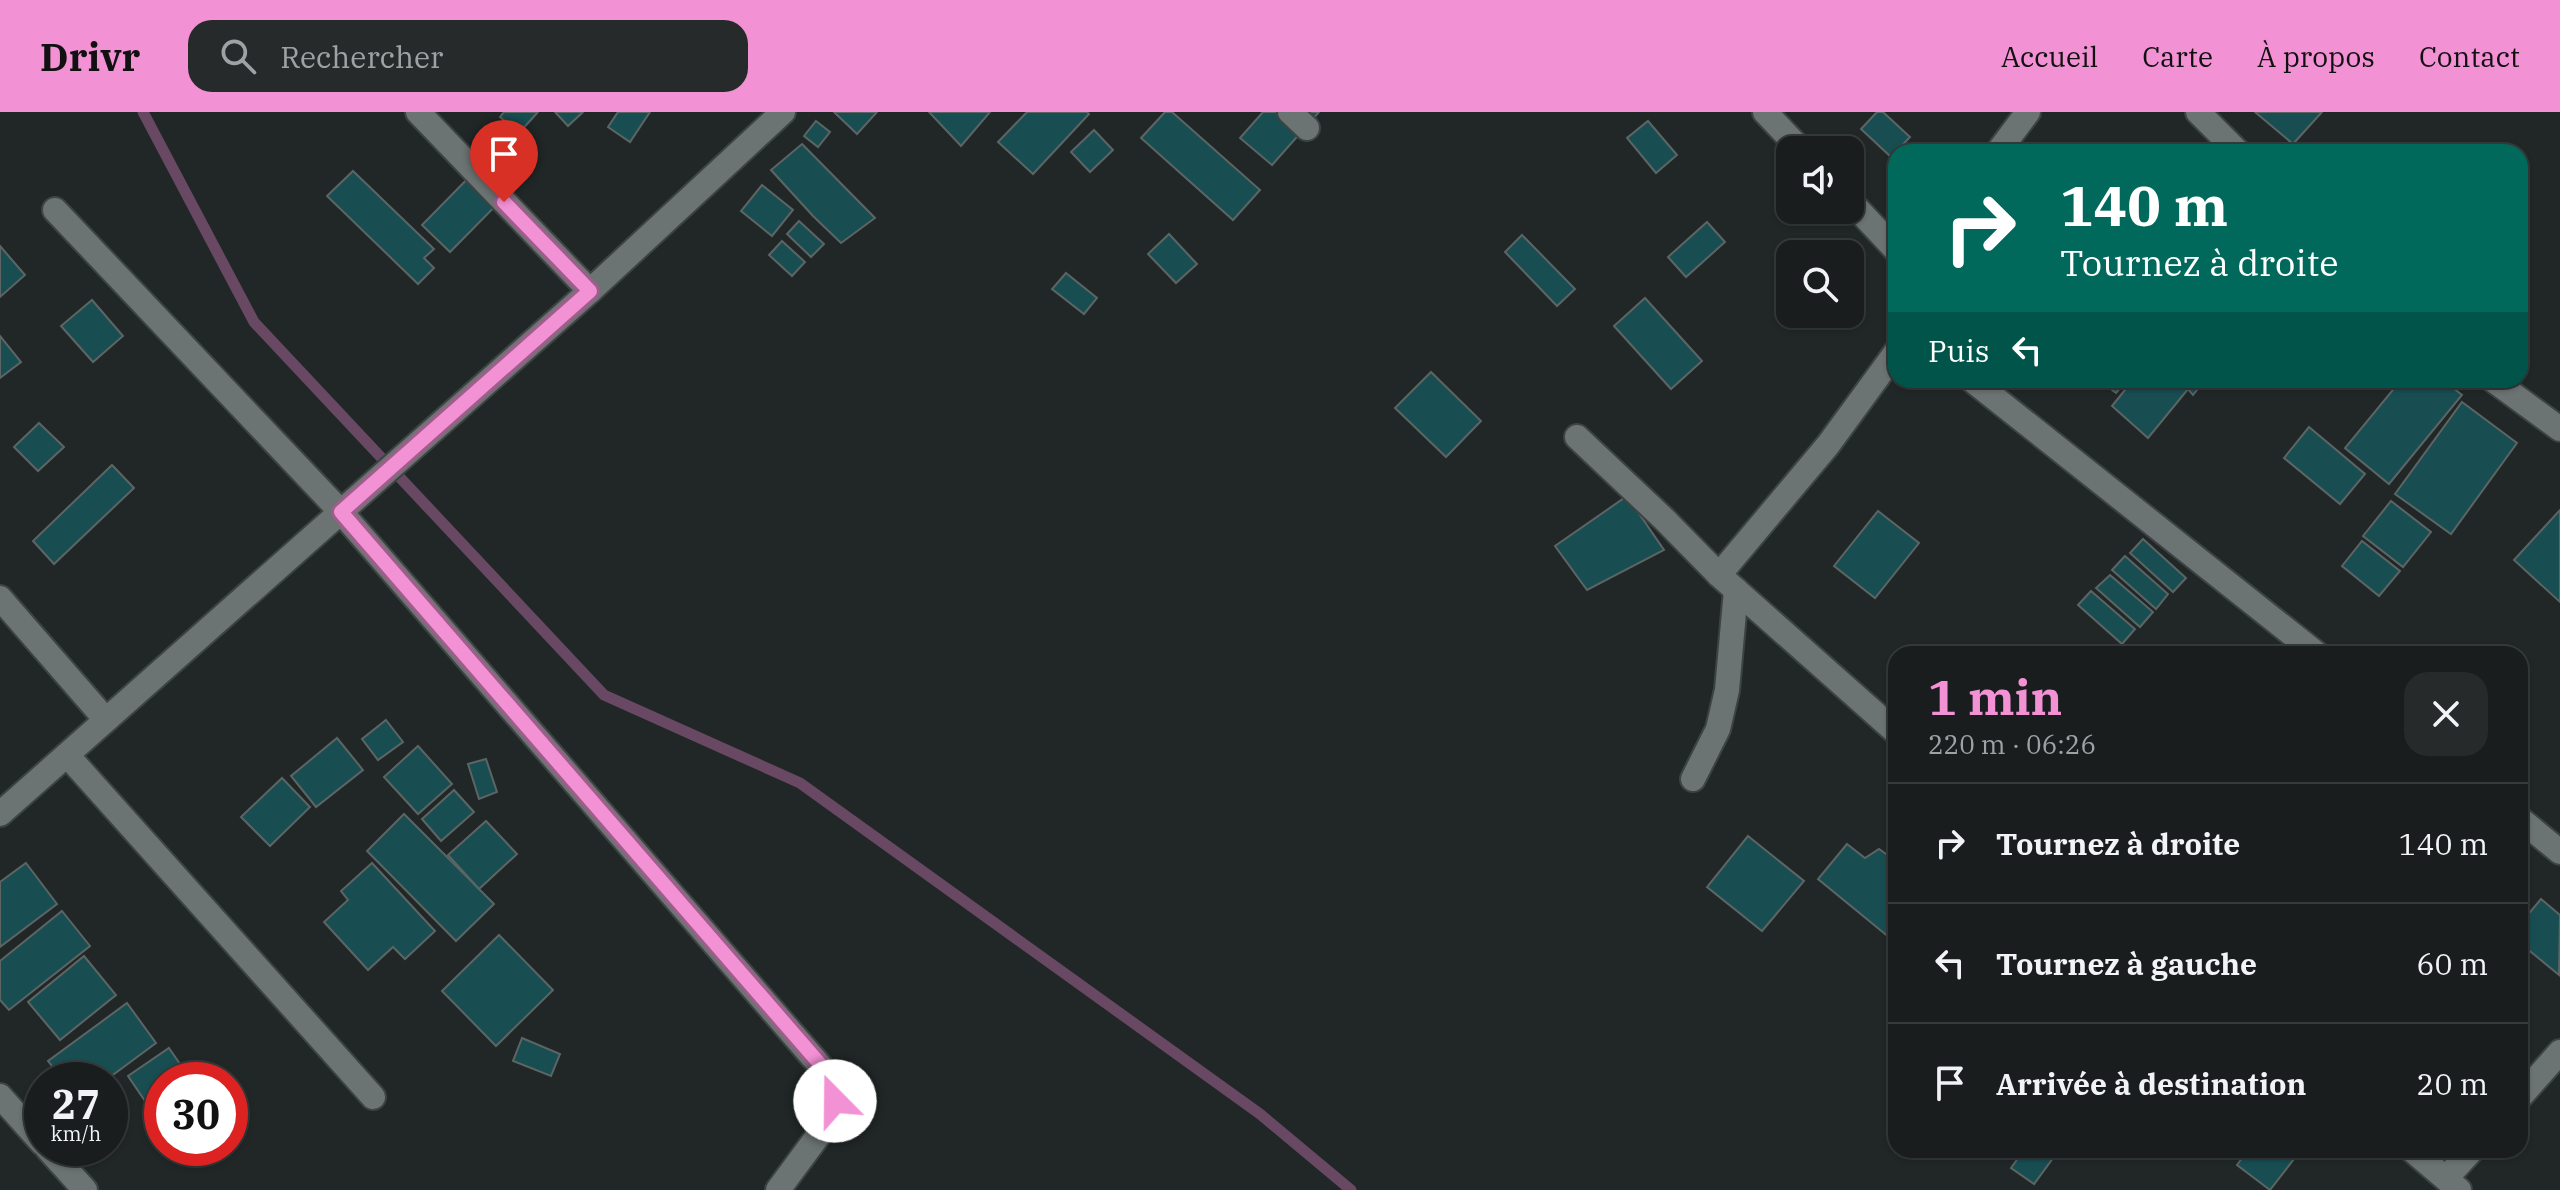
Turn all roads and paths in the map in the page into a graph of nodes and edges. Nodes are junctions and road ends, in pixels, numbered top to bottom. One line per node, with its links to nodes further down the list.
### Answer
1 (418, 112): 12 (street)
2 (783, 112): 12 (street)
3 (1765, 112): 6 (street)
4 (2028, 112): 7 (street)
5 (2198, 112): 8 (street)
6 (1788, 136)
7 (2004, 144)
8 (2230, 144)
9 (55, 210): 18 (street)
10 (1864, 216): 11 (street)
11 (1888, 241)
12 (590, 291): 18 (street)
13 (1888, 363): 19 (street)
14 (1982, 388): 21 (street)
15 (2504, 388): 16 (street)
16 (2560, 429)
17 (1577, 437): 19 (street)
18 (341, 512): 22 (street); 39 (street)
19 (1727, 582): 23 (street); 25 (street)
20 (0, 598): 22 (street)
21 (2307, 646)
22 (106, 720): 24 (street)
23 (1888, 725)
24 (67, 755): 26 (street); 32 (street)
25 (1693, 779)
26 (0, 814)
27 (2528, 826): 28 (street)
28 (2560, 852)
29 (2560, 1052): 30 (street)
30 (2528, 1088)
31 (0, 1096): 33 (street)
32 (373, 1097)
33 (24, 1123)
34 (2422, 1158): 37 (street)
35 (2468, 1158): 37 (street)
36 (63, 1166): 38 (street)
37 (2453, 1184)
38 (85, 1190)
39 (778, 1190)

